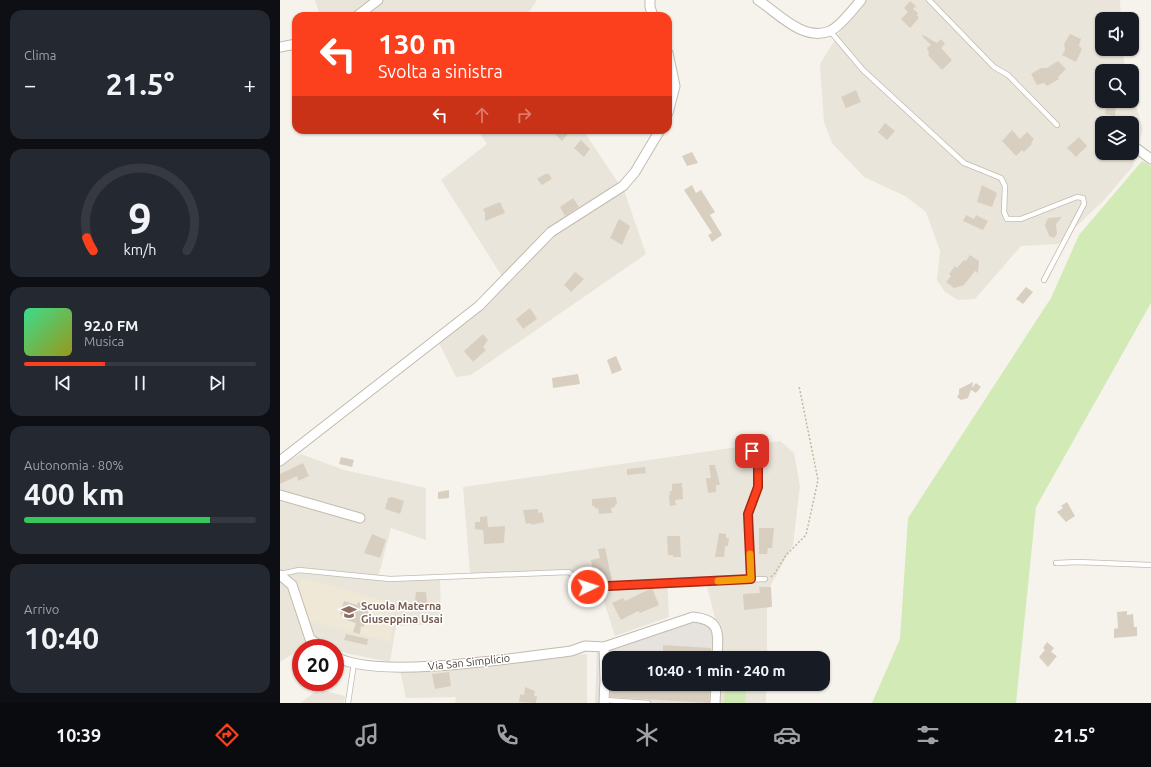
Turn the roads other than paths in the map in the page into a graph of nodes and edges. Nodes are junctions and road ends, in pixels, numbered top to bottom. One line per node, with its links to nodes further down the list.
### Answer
1 (378, 0): 6 (street)
2 (650, 0): 7 (street)
3 (758, 0): 8 (street)
4 (861, 0): 8 (street)
5 (929, 0): 13 (lane)
6 (363, 12)
7 (652, 12)
8 (830, 31): 17 (lane)
9 (292, 45): 10 (street)
10 (280, 47)
11 (672, 72): 12 (street)
12 (672, 98)
13 (1057, 125)
14 (658, 134): 19 (street)
15 (1139, 151): 16 (street)
16 (1151, 160)
17 (1044, 280)
18 (752, 451): 25 (lane)
19 (280, 461)
20 (280, 495): 21 (street)
21 (360, 518)
22 (1056, 564): 23 (lane)
23 (1151, 566)
24 (280, 575): 25 (lane); 27 (street)
25 (751, 579): 26 (lane)
26 (765, 579)
27 (310, 639)
28 (604, 646): 29 (street, Via San Simplicio); 31 (street, Via San Simplicio); 33 (street)
29 (717, 651)
30 (344, 659): 31 (street, Via San Simplicio)
31 (354, 663): 34 (lane)
32 (716, 691): 36 (street)
33 (604, 702): 35 (lane)
34 (348, 703)
35 (648, 703)
36 (715, 703)

